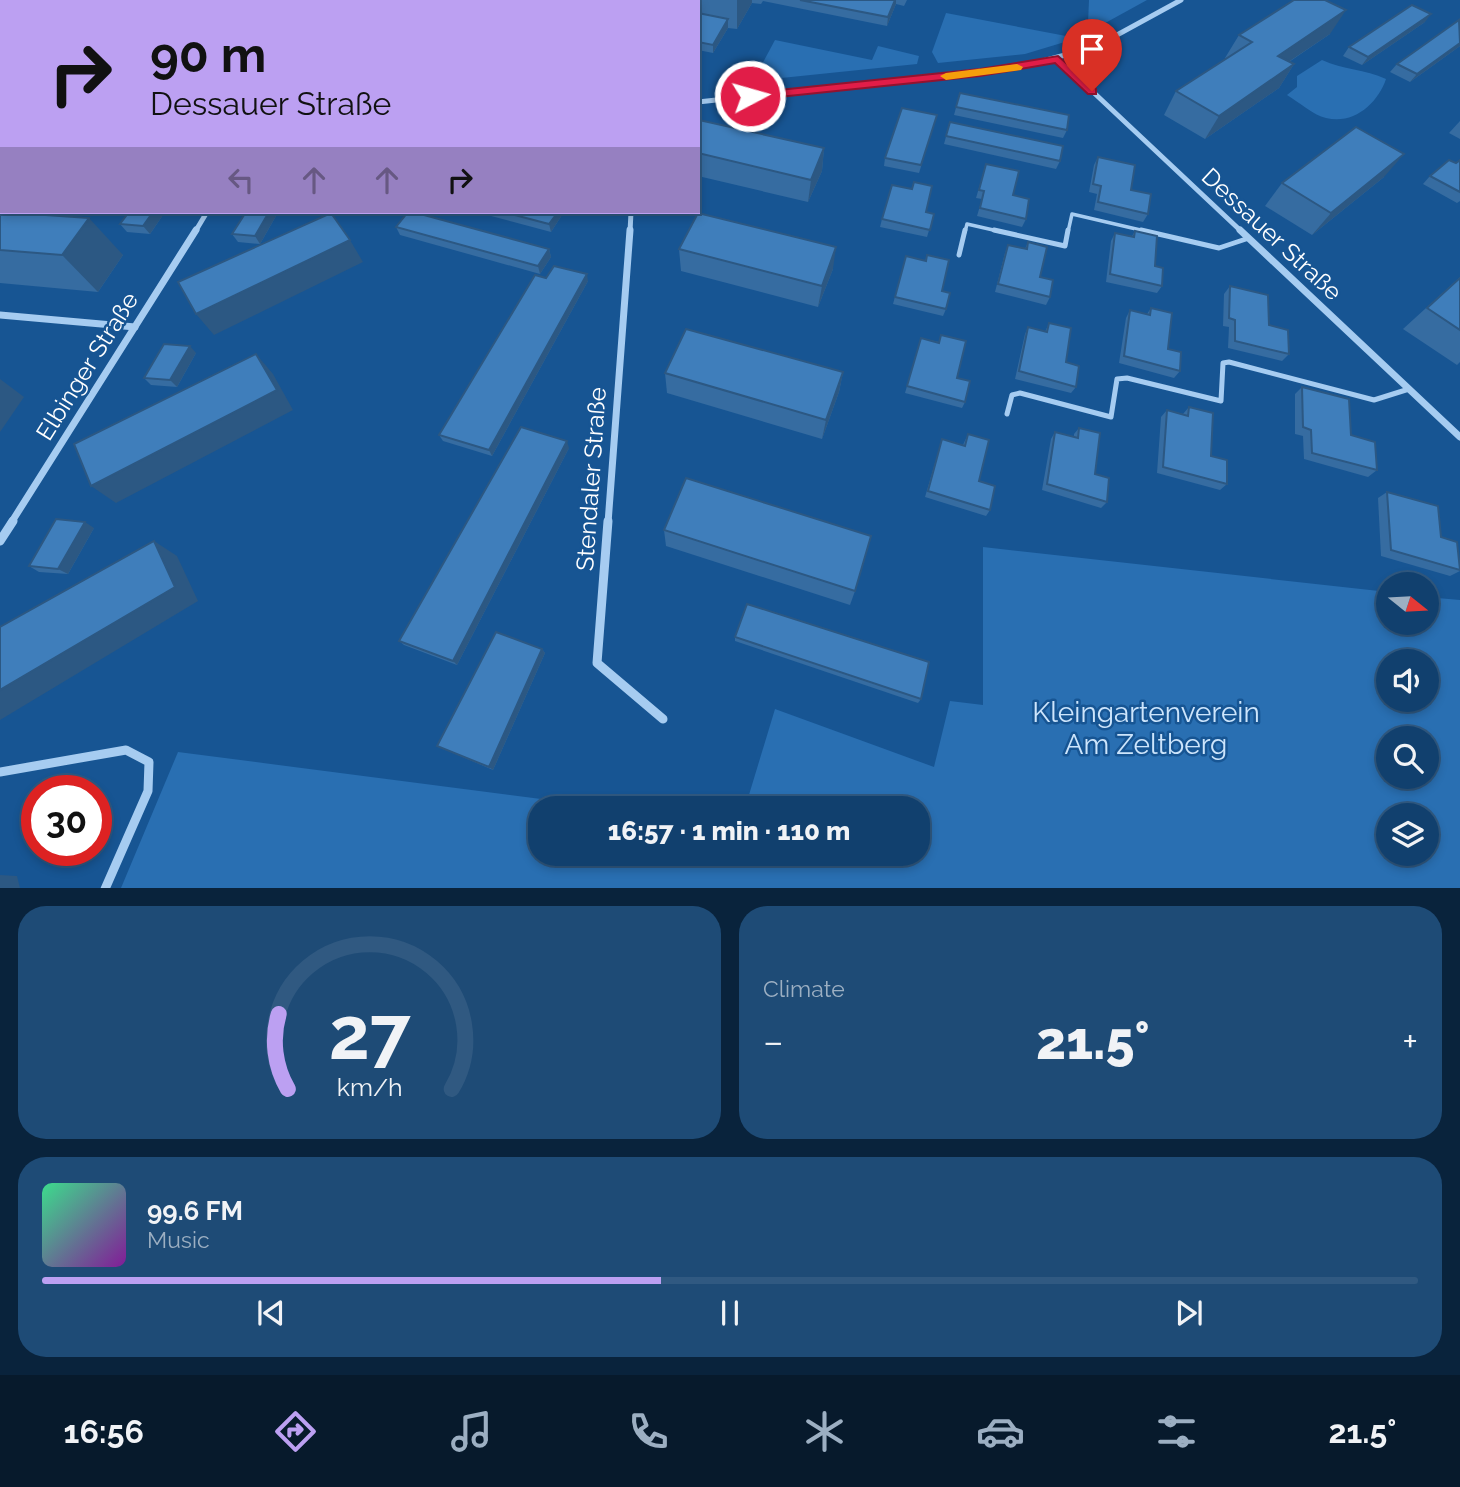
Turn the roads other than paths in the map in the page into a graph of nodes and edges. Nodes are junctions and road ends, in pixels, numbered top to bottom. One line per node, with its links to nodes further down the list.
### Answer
1 (1181, 0): 2 (street)
2 (1058, 59): 3 (street); 6 (street, Dessauer Straße)
3 (700, 102)
4 (206, 214): 9 (street, Elbinger Straße)
5 (631, 214): 14 (street, Stendaler Straße)
6 (1249, 238): 7 (lane); 10 (street, Dessauer Straße)
7 (959, 255)
8 (0, 315): 9 (street)
9 (135, 327): 13 (street, Elbinger Straße)
10 (1409, 389): 11 (lane); 12 (street, Dessauer Straße)
11 (1007, 414)
12 (1460, 437)
13 (0, 541)
14 (663, 719)
15 (0, 772): 16 (street)
16 (105, 888)

